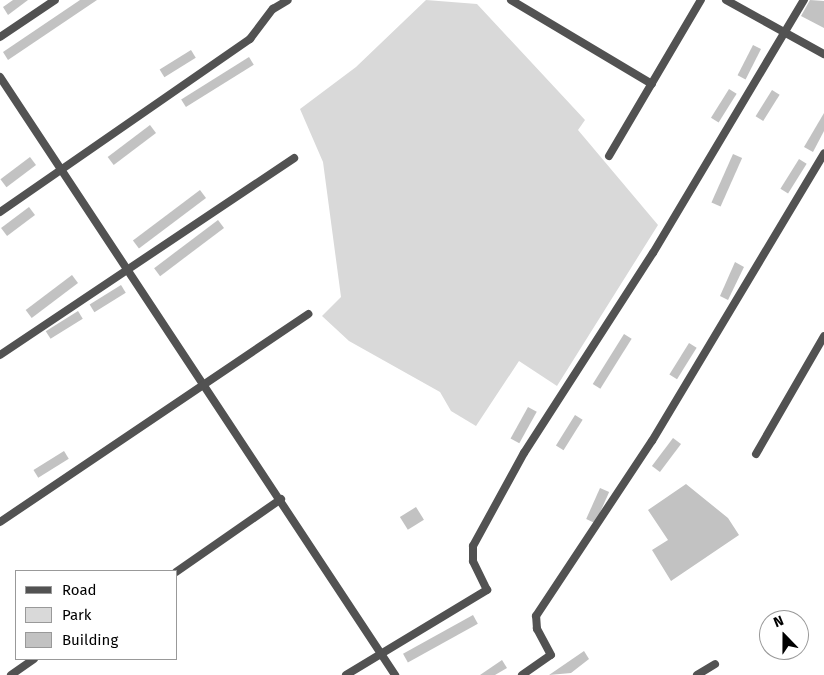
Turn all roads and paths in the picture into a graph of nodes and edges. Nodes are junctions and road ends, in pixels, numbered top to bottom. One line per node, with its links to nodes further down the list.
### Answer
1 (55, 0): 8 (street)
2 (288, 0): 15 (street)
3 (511, 0): 11 (street)
4 (701, 0): 11 (street)
5 (726, 0): 7 (street)
6 (804, 0): 7 (street)
7 (785, 35): 9 (street); 26 (street)
8 (0, 37)
9 (824, 54)
10 (0, 77): 15 (street)
11 (652, 84): 13 (street)
12 (824, 154): 32 (street)
13 (609, 156)
14 (294, 158): 17 (street)
15 (63, 170): 16 (street); 17 (street)
16 (0, 212)
17 (129, 270): 20 (street); 21 (street)
18 (308, 314): 21 (street)
19 (824, 336): 22 (street)
20 (0, 355)
21 (204, 383): 23 (street); 24 (street)
22 (756, 454)
23 (281, 499): 25 (street); 26 (street)
24 (0, 522)
25 (178, 571)
26 (381, 653): 30 (street); 31 (street)
27 (33, 660): 29 (street)
28 (715, 664): 33 (street)
29 (11, 675)
30 (346, 675)
31 (395, 675)
32 (522, 675)
33 (697, 675)

